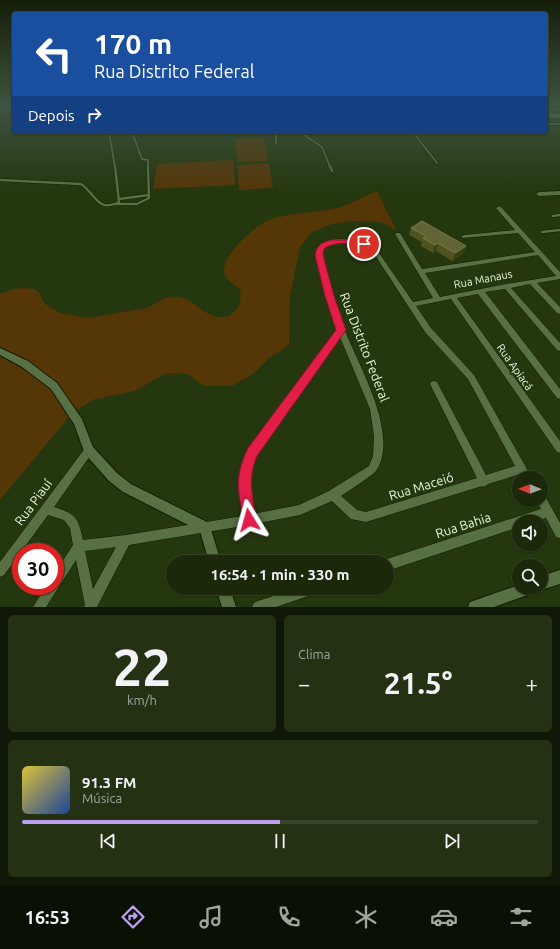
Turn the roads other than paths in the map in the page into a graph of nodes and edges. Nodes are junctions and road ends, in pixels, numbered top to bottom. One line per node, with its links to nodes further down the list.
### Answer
1 (109, 134): 14 (lane)
2 (133, 134): 12 (lane)
3 (276, 134): 6 (lane)
4 (303, 134): 8 (lane)
5 (416, 134): 7 (lane)
6 (276, 144)
7 (438, 164)
8 (332, 171)
9 (0, 180): 15 (lane)
10 (558, 193): 11 (street); 13 (lane)
11 (539, 194)
12 (149, 195): 14 (lane); 15 (lane)
13 (560, 197)
14 (119, 199): 15 (lane)
15 (116, 204)
16 (499, 208): 20 (street)
17 (560, 215): 18 (lane)
18 (553, 216)
19 (560, 230): 21 (lane)
20 (519, 231): 23 (street); 24 (street)
21 (542, 232)
22 (398, 234): 25 (street)
23 (464, 237)
24 (539, 253): 25 (street); 26 (street)
25 (421, 271): 31 (street)
26 (560, 276): 27 (street, Rua Manaus)
27 (532, 282): 28 (street, Rua Manaus); 33 (street)
28 (506, 286): 29 (street, Rua Manaus); 35 (street)
29 (480, 291): 30 (street, Rua Manaus); 38 (street)
30 (452, 296): 31 (street, Rua Manaus); 39 (street, Rua Apiacá)
31 (438, 300): 32 (street, Rua Manaus)
32 (411, 305): 34 (street, Rua Distrito Federal); 41 (street, Rua Distrito Federal)
33 (560, 311)
34 (341, 330): 44 (street, Rua Distrito Federal); 48 (street)
35 (560, 348)
36 (0, 351): 40 (street)
37 (434, 384): 43 (street)
38 (560, 394)
39 (560, 449)
40 (89, 450): 46 (street, Rua Piauí); 49 (street)
41 (523, 471)
42 (512, 477): 43 (street, Rua Maceió)
43 (484, 482): 44 (street, Rua Maceió)
44 (333, 496): 48 (street, Rua Distrito Federal)
45 (545, 507): 47 (street)
46 (45, 509): 52 (street); 56 (street, Rua Piauí)
47 (548, 512): 50 (street); 54 (street, Rua Bahia)
48 (249, 520): 49 (street, Rua Distrito Federal)
49 (205, 527): 51 (street, Rua Distrito Federal); 53 (street)
50 (560, 533)
51 (126, 540): 52 (street, Rua Distrito Federal); 63 (street)
52 (79, 546): 55 (street); 63 (street)
53 (213, 555)
54 (394, 563)
55 (64, 569)
56 (0, 571)
57 (560, 577): 58 (street)
58 (548, 581)
59 (512, 594): 67 (street)
60 (47, 595): 64 (street)
61 (225, 595): 65 (street)
62 (295, 595): 66 (street)
63 (90, 606)
64 (39, 607)
65 (229, 607)
66 (258, 607)
67 (475, 607)

